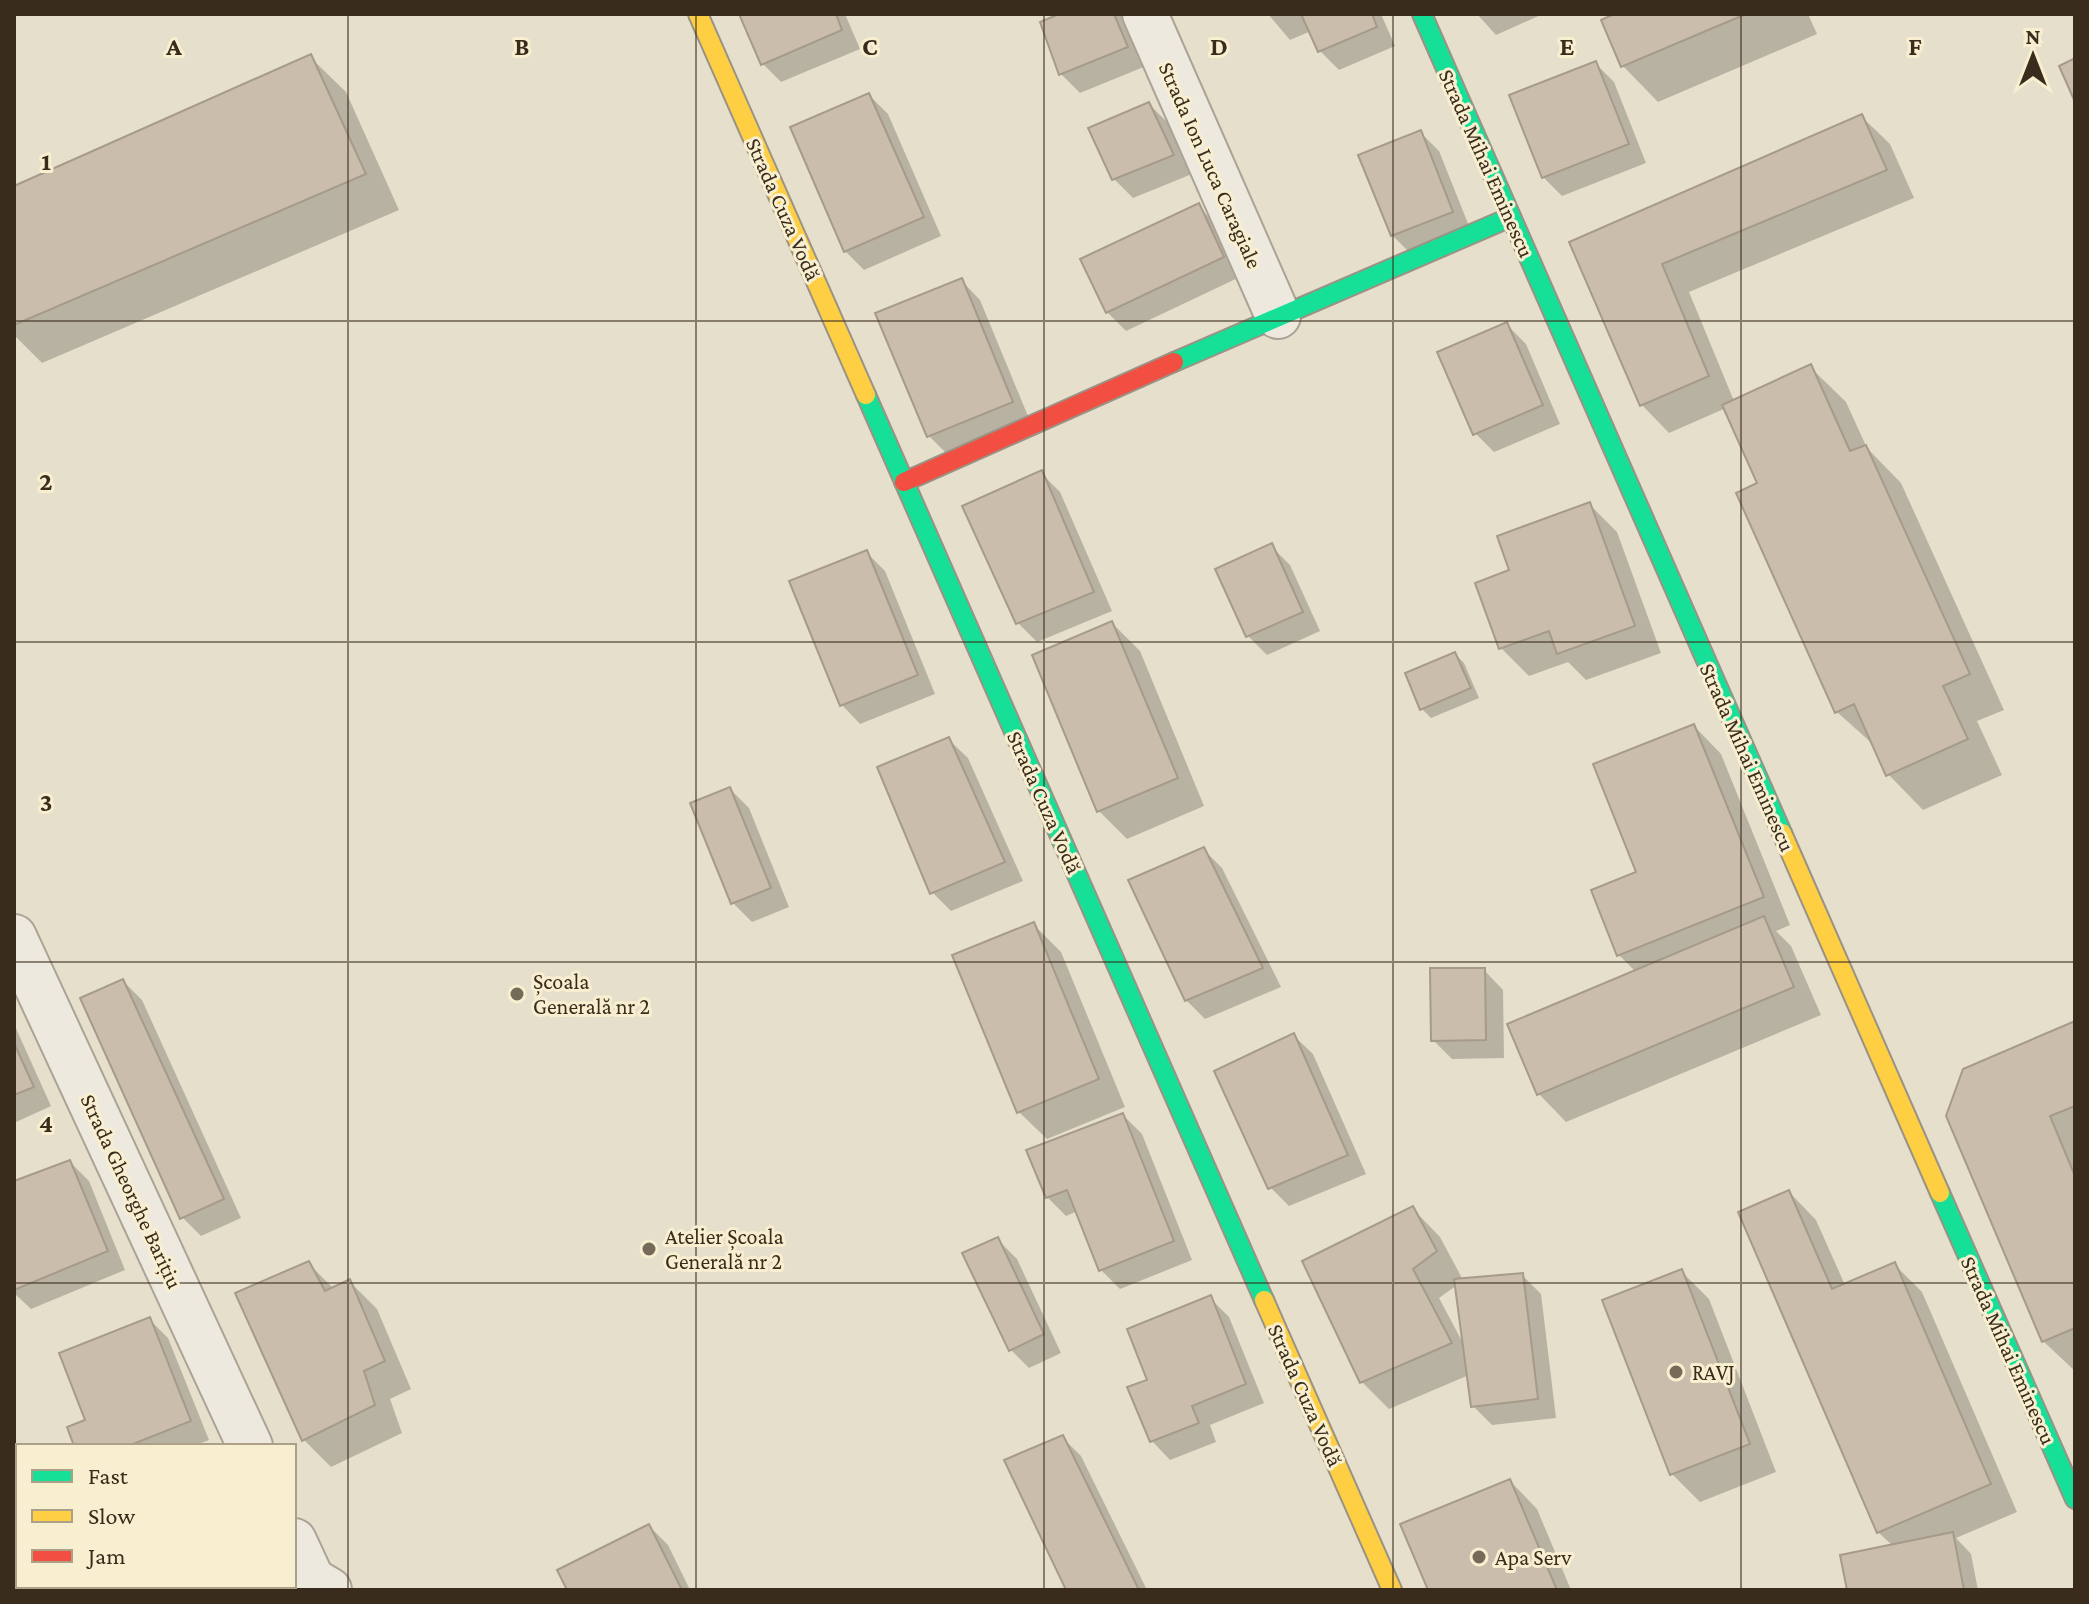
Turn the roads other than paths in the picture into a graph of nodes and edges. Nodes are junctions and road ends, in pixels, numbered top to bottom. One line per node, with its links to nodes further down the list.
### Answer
1 (698, 14): 6 (street, Strada Cuza Vodă)
2 (1145, 14): 5 (street, Strada Ion Luca Caragiale)
3 (1422, 14): 4 (street, Strada Mihai Eminescu)
4 (1511, 217): 5 (street); 9 (street, Strada Mihai Eminescu)
5 (1278, 316): 6 (street)
6 (904, 482): 12 (street, Strada Cuza Vodă)
7 (14, 937): 8 (street, Strada Gheorghe Barițiu)
8 (249, 1444)
9 (2075, 1499)
10 (296, 1545): 11 (street)
11 (329, 1590)
12 (1392, 1590)

